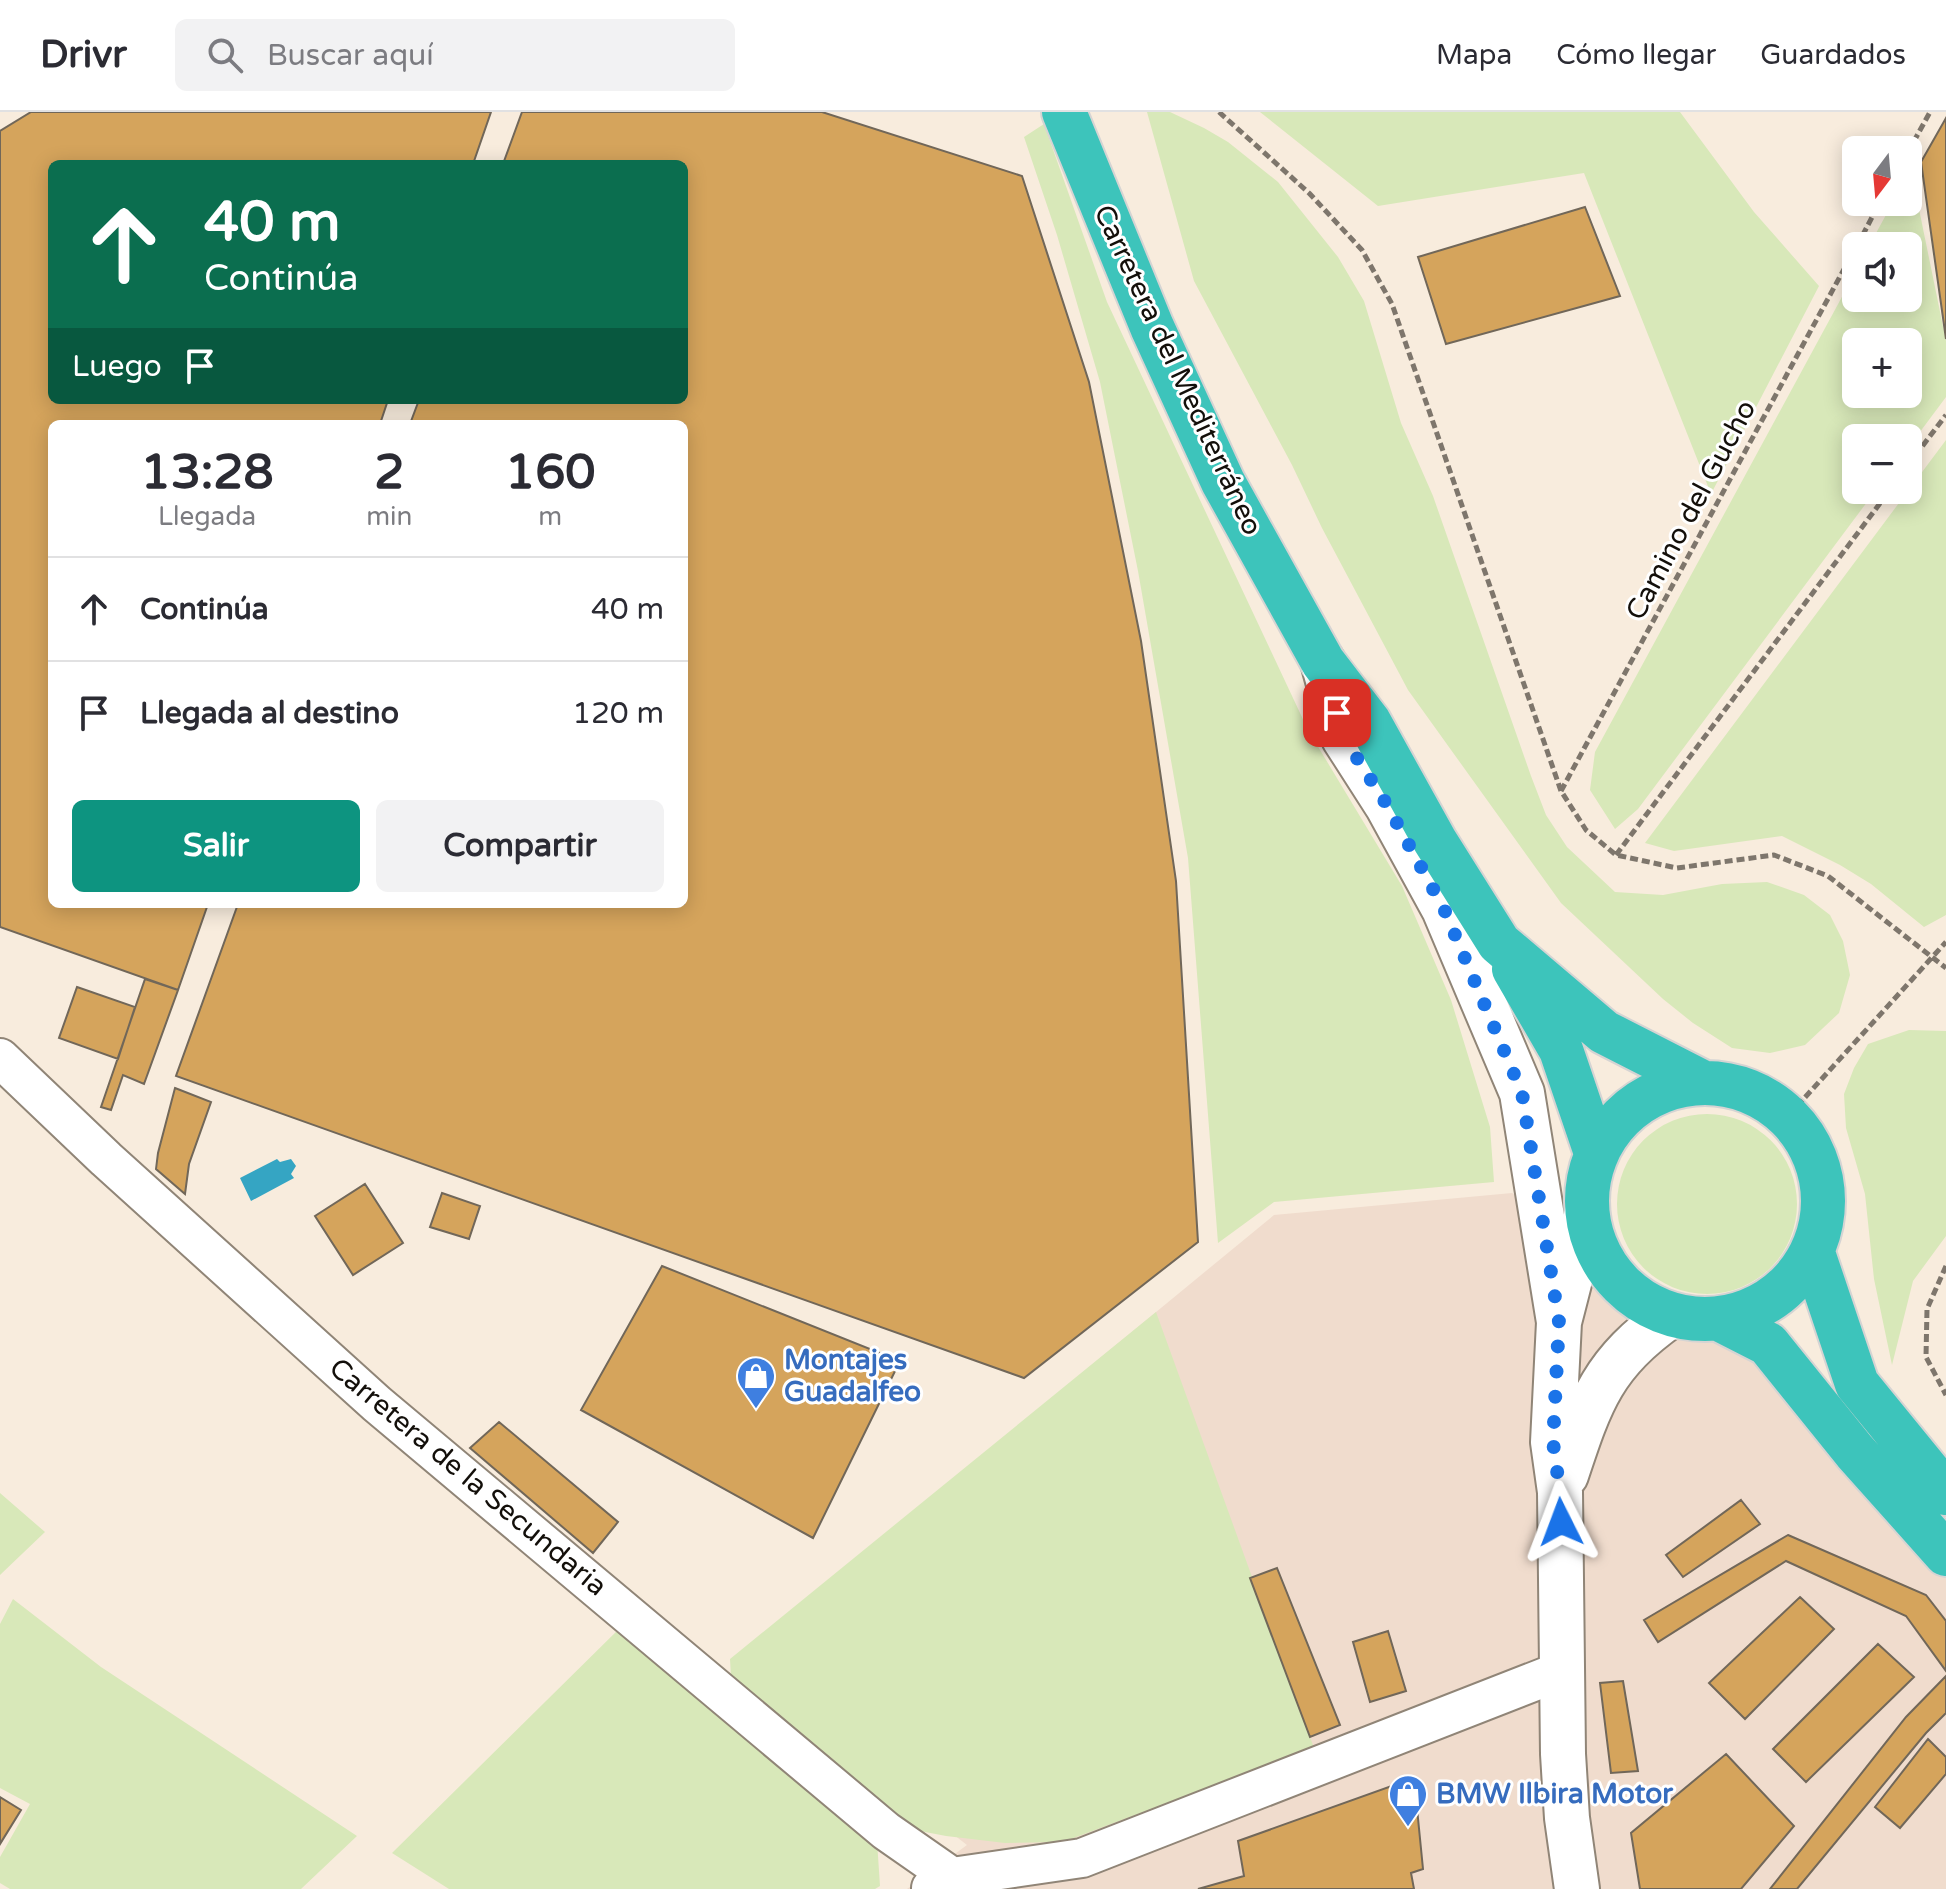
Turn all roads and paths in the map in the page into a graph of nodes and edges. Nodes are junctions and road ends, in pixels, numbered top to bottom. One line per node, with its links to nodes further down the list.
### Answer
1 (1064, 112): 9 (highway, Carretera del Mediterráneo)
2 (1219, 112): 10 (path)
3 (1930, 112): 4 (path)
4 (1917, 136)
5 (1842, 273): 10 (path, Camino del Gucho)
6 (1946, 415): 7 (path)
7 (1922, 447)
8 (1879, 504): 11 (path)
9 (1323, 662): 13 (highway, Carretera del Mediterráneo); 25 (main road)
10 (1561, 791): 11 (path)
11 (1616, 855): 14 (path)
12 (1946, 942): 14 (path)
13 (1499, 943): 17 (highway, Carretera del Mediterráneo); 19 (highway)
14 (1932, 956): 15 (path); 18 (path)
15 (1946, 968)
16 (0, 1058): 31 (street, Carretera de la Secundaria)
17 (1702, 1082): 18 (highway); 19 (highway)
18 (1789, 1115): 21 (highway)
19 (1596, 1153): 20 (highway)
20 (1587, 1213): 23 (highway); 25 (main road)
21 (1813, 1253): 24 (highway); 28 (highway)
22 (1946, 1266): 26 (path)
23 (1671, 1315): 24 (highway); 27 (main road)
24 (1719, 1319): 29 (highway)
25 (1559, 1322): 27 (main road)
26 (1946, 1395)
27 (1560, 1492): 30 (main road)
28 (1946, 1493)
29 (1946, 1554)
30 (1561, 1671): 31 (street); 32 (main road)
31 (940, 1883)
32 (1577, 1889)

